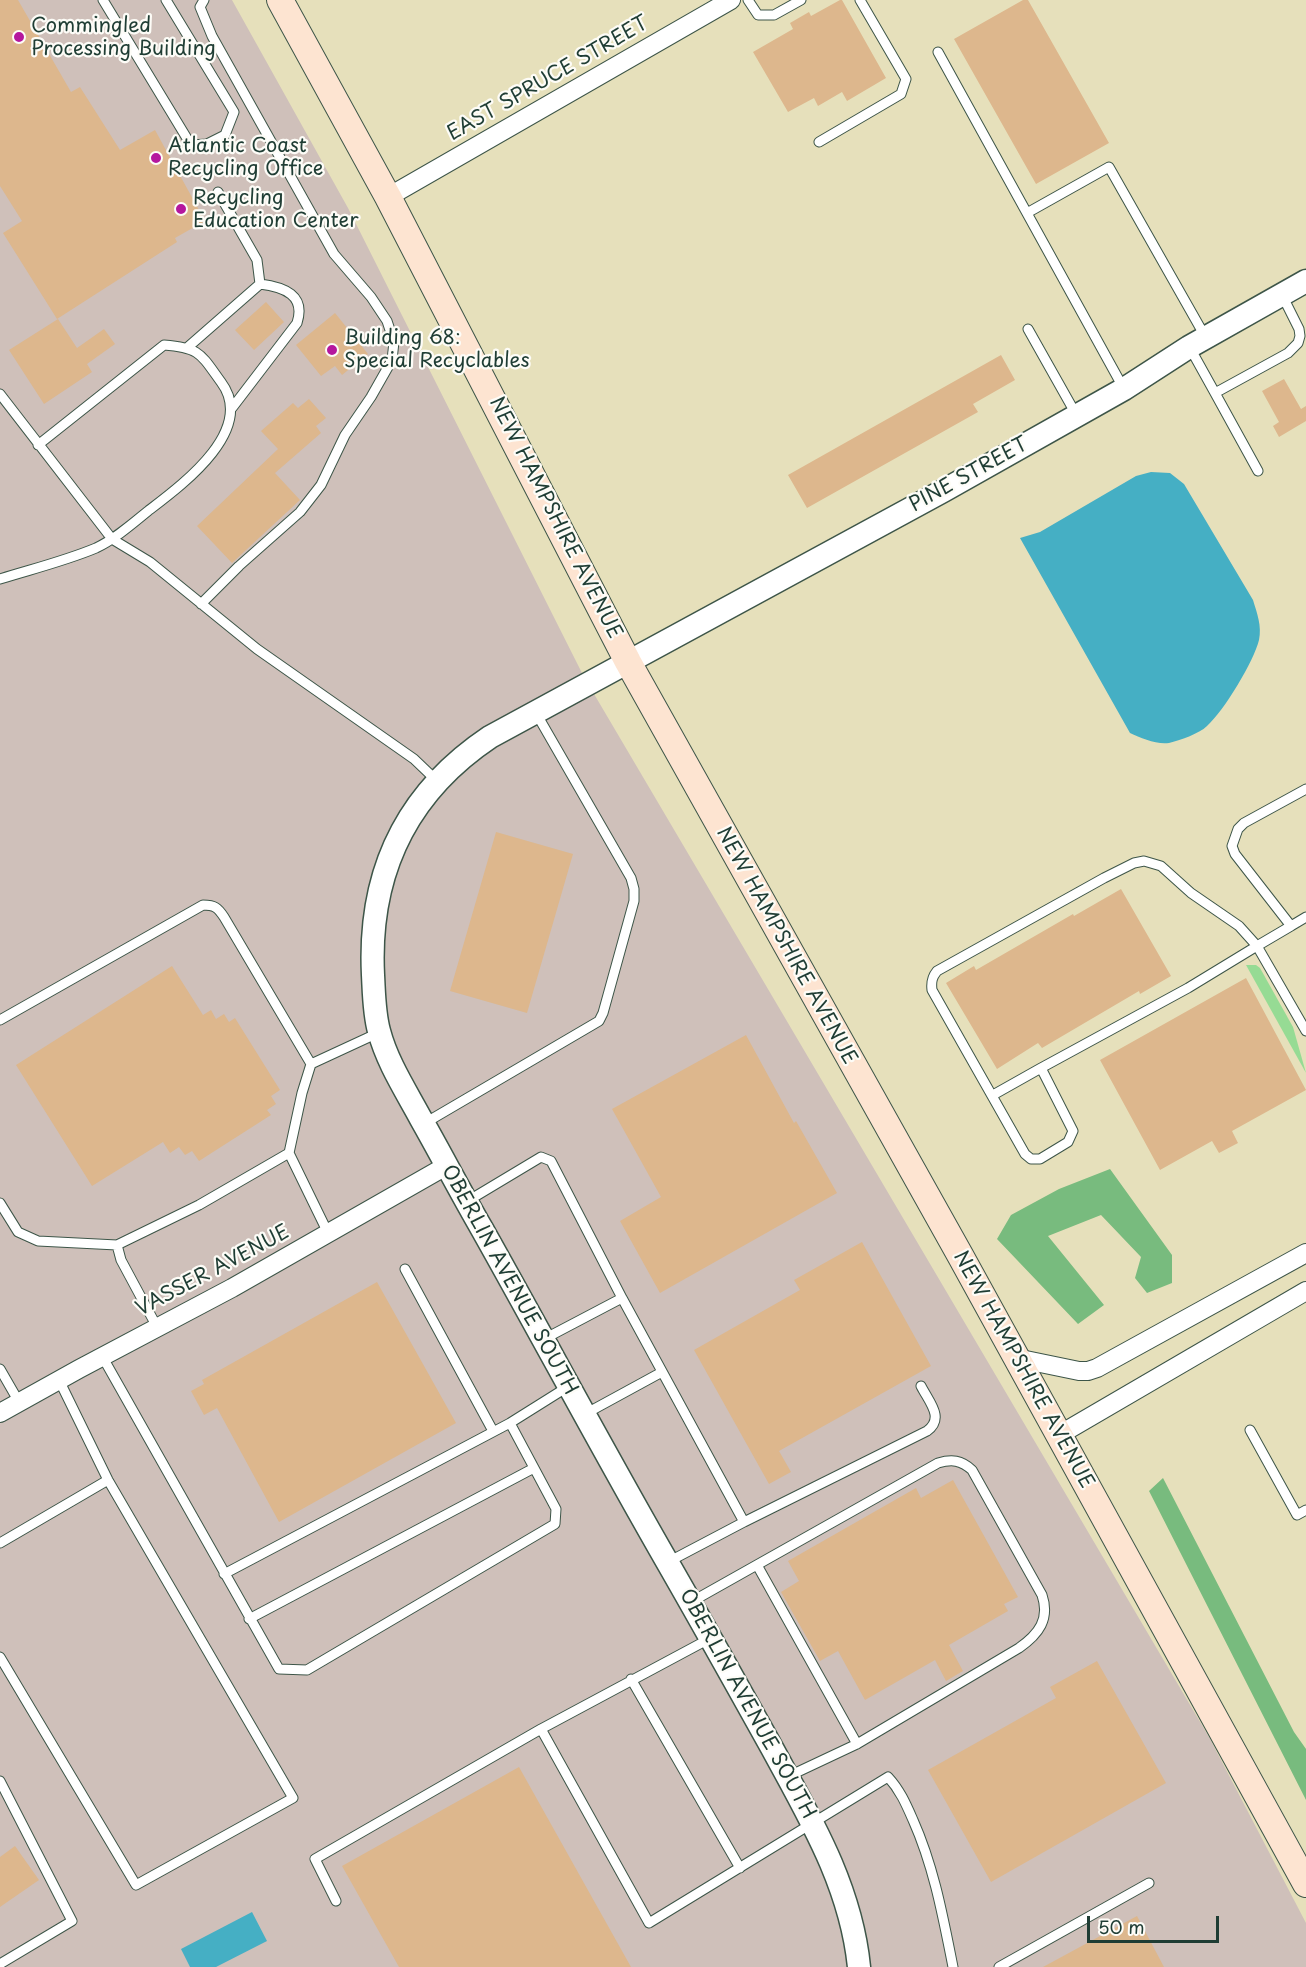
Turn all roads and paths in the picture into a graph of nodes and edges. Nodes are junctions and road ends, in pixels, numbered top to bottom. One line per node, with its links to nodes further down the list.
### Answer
1 (103, 0): 2 (lane)
2 (166, 0)
3 (204, 0): 29 (lane)
4 (280, 0): 12 (main road, NEW HAMPSHIRE AVENUE)
5 (731, 0): 12 (street, EAST SPRUCE STREET)
6 (748, 0): 7 (lane)
7 (801, 0)
8 (860, 0): 10 (lane)
9 (938, 52): 13 (lane)
10 (819, 142)
11 (218, 192): 15 (lane)
12 (388, 197): 30 (main road, NEW HAMPSHIRE AVENUE)
13 (1027, 213): 18 (lane); 20 (lane)
14 (1306, 281): 16 (street, PINE STREET)
15 (260, 284): 19 (lane); 23 (lane)
16 (1282, 295): 18 (street, PINE STREET); 21 (lane)
17 (1028, 329): 24 (lane)
18 (1198, 343): 20 (street, PINE STREET); 21 (lane)
19 (188, 347): 23 (lane); 25 (lane)
20 (1124, 389): 24 (street, PINE STREET)
21 (1215, 393): 26 (lane)
22 (0, 394): 25 (lane)
23 (232, 408): 27 (lane)
24 (1077, 416): 30 (street, PINE STREET)
25 (38, 445): 27 (lane)
26 (1258, 471)
27 (112, 539): 28 (lane); 29 (lane)
28 (0, 579)
29 (201, 604): 32 (lane)
30 (628, 662): 31 (street, OBERLIN AVENUE SOUTH); 57 (main road, NEW HAMPSHIRE AVENUE)
31 (535, 711): 32 (street, OBERLIN AVENUE SOUTH); 43 (lane)
32 (437, 781): 39 (street, OBERLIN AVENUE SOUTH)
33 (1306, 789): 35 (lane)
34 (1306, 917): 35 (lane)
35 (1290, 926): 36 (lane)
36 (1257, 946): 38 (lane); 41 (lane); 42 (lane)
37 (0, 1020): 40 (lane)
38 (1306, 1031)
39 (379, 1032): 40 (lane); 43 (street, OBERLIN AVENUE SOUTH)
40 (311, 1064): 44 (lane)
41 (1041, 1068): 42 (lane); 42 (lane)
42 (993, 1095)
43 (424, 1124): 45 (street, OBERLIN AVENUE SOUTH)
44 (289, 1153): 48 (lane); 49 (lane)
45 (446, 1167): 46 (street, OBERLIN AVENUE SOUTH); 48 (street, VASSER AVENUE)
46 (466, 1202): 53 (lane); 55 (street, OBERLIN AVENUE SOUTH)
47 (0, 1203): 49 (lane)
48 (329, 1235): 54 (street, VASSER AVENUE)
49 (117, 1245): 54 (lane)
50 (1306, 1253): 57 (street)
51 (405, 1269): 68 (lane)
52 (1306, 1291): 69 (street)
53 (622, 1298): 55 (lane); 59 (lane)
54 (157, 1327): 56 (street, VASSER AVENUE)
55 (544, 1339): 61 (street, OBERLIN AVENUE SOUTH)
56 (102, 1356): 60 (street, VASSER AVENUE); 77 (lane)
57 (1017, 1358): 69 (main road, NEW HAMPSHIRE AVENUE)
58 (0, 1369): 63 (lane)
59 (662, 1372): 65 (lane); 73 (lane)
60 (59, 1380): 63 (street, VASSER AVENUE); 71 (lane)
61 (569, 1386): 65 (street, OBERLIN AVENUE SOUTH); 66 (lane)
62 (921, 1386): 73 (lane)
63 (20, 1402): 64 (street, VASSER AVENUE)
64 (0, 1413)
65 (584, 1415): 75 (street, OBERLIN AVENUE SOUTH)
66 (510, 1422): 68 (lane); 70 (lane)
67 (1250, 1430): 72 (lane)
68 (493, 1431): 77 (lane)
69 (1059, 1435): 90 (main road, NEW HAMPSHIRE AVENUE)
70 (534, 1468): 79 (lane); 79 (lane)
71 (108, 1479): 74 (lane); 81 (lane)
72 (1306, 1510)
73 (744, 1522): 75 (lane)
74 (0, 1543)
75 (668, 1563): 78 (street, OBERLIN AVENUE SOUTH)
76 (757, 1565): 78 (lane); 84 (lane); 84 (lane)
77 (224, 1574): 79 (lane)
78 (691, 1602): 80 (street, OBERLIN AVENUE SOUTH)
79 (249, 1619)
80 (711, 1637): 82 (lane); 85 (street, OBERLIN AVENUE SOUTH)
81 (0, 1657)
82 (631, 1679): 83 (lane); 88 (lane)
83 (541, 1729): 88 (lane); 91 (lane)
84 (857, 1744): 85 (lane)
85 (787, 1777): 87 (street, OBERLIN AVENUE SOUTH)
86 (0, 1781): 92 (lane)
87 (813, 1822): 88 (lane); 93 (street, OBERLIN AVENUE SOUTH); 94 (lane)
88 (740, 1868)
89 (1149, 1883): 95 (lane)
90 (1306, 1884)
91 (336, 1901)
92 (0, 1964)
93 (859, 1967)
94 (953, 1967)
95 (999, 1967)

